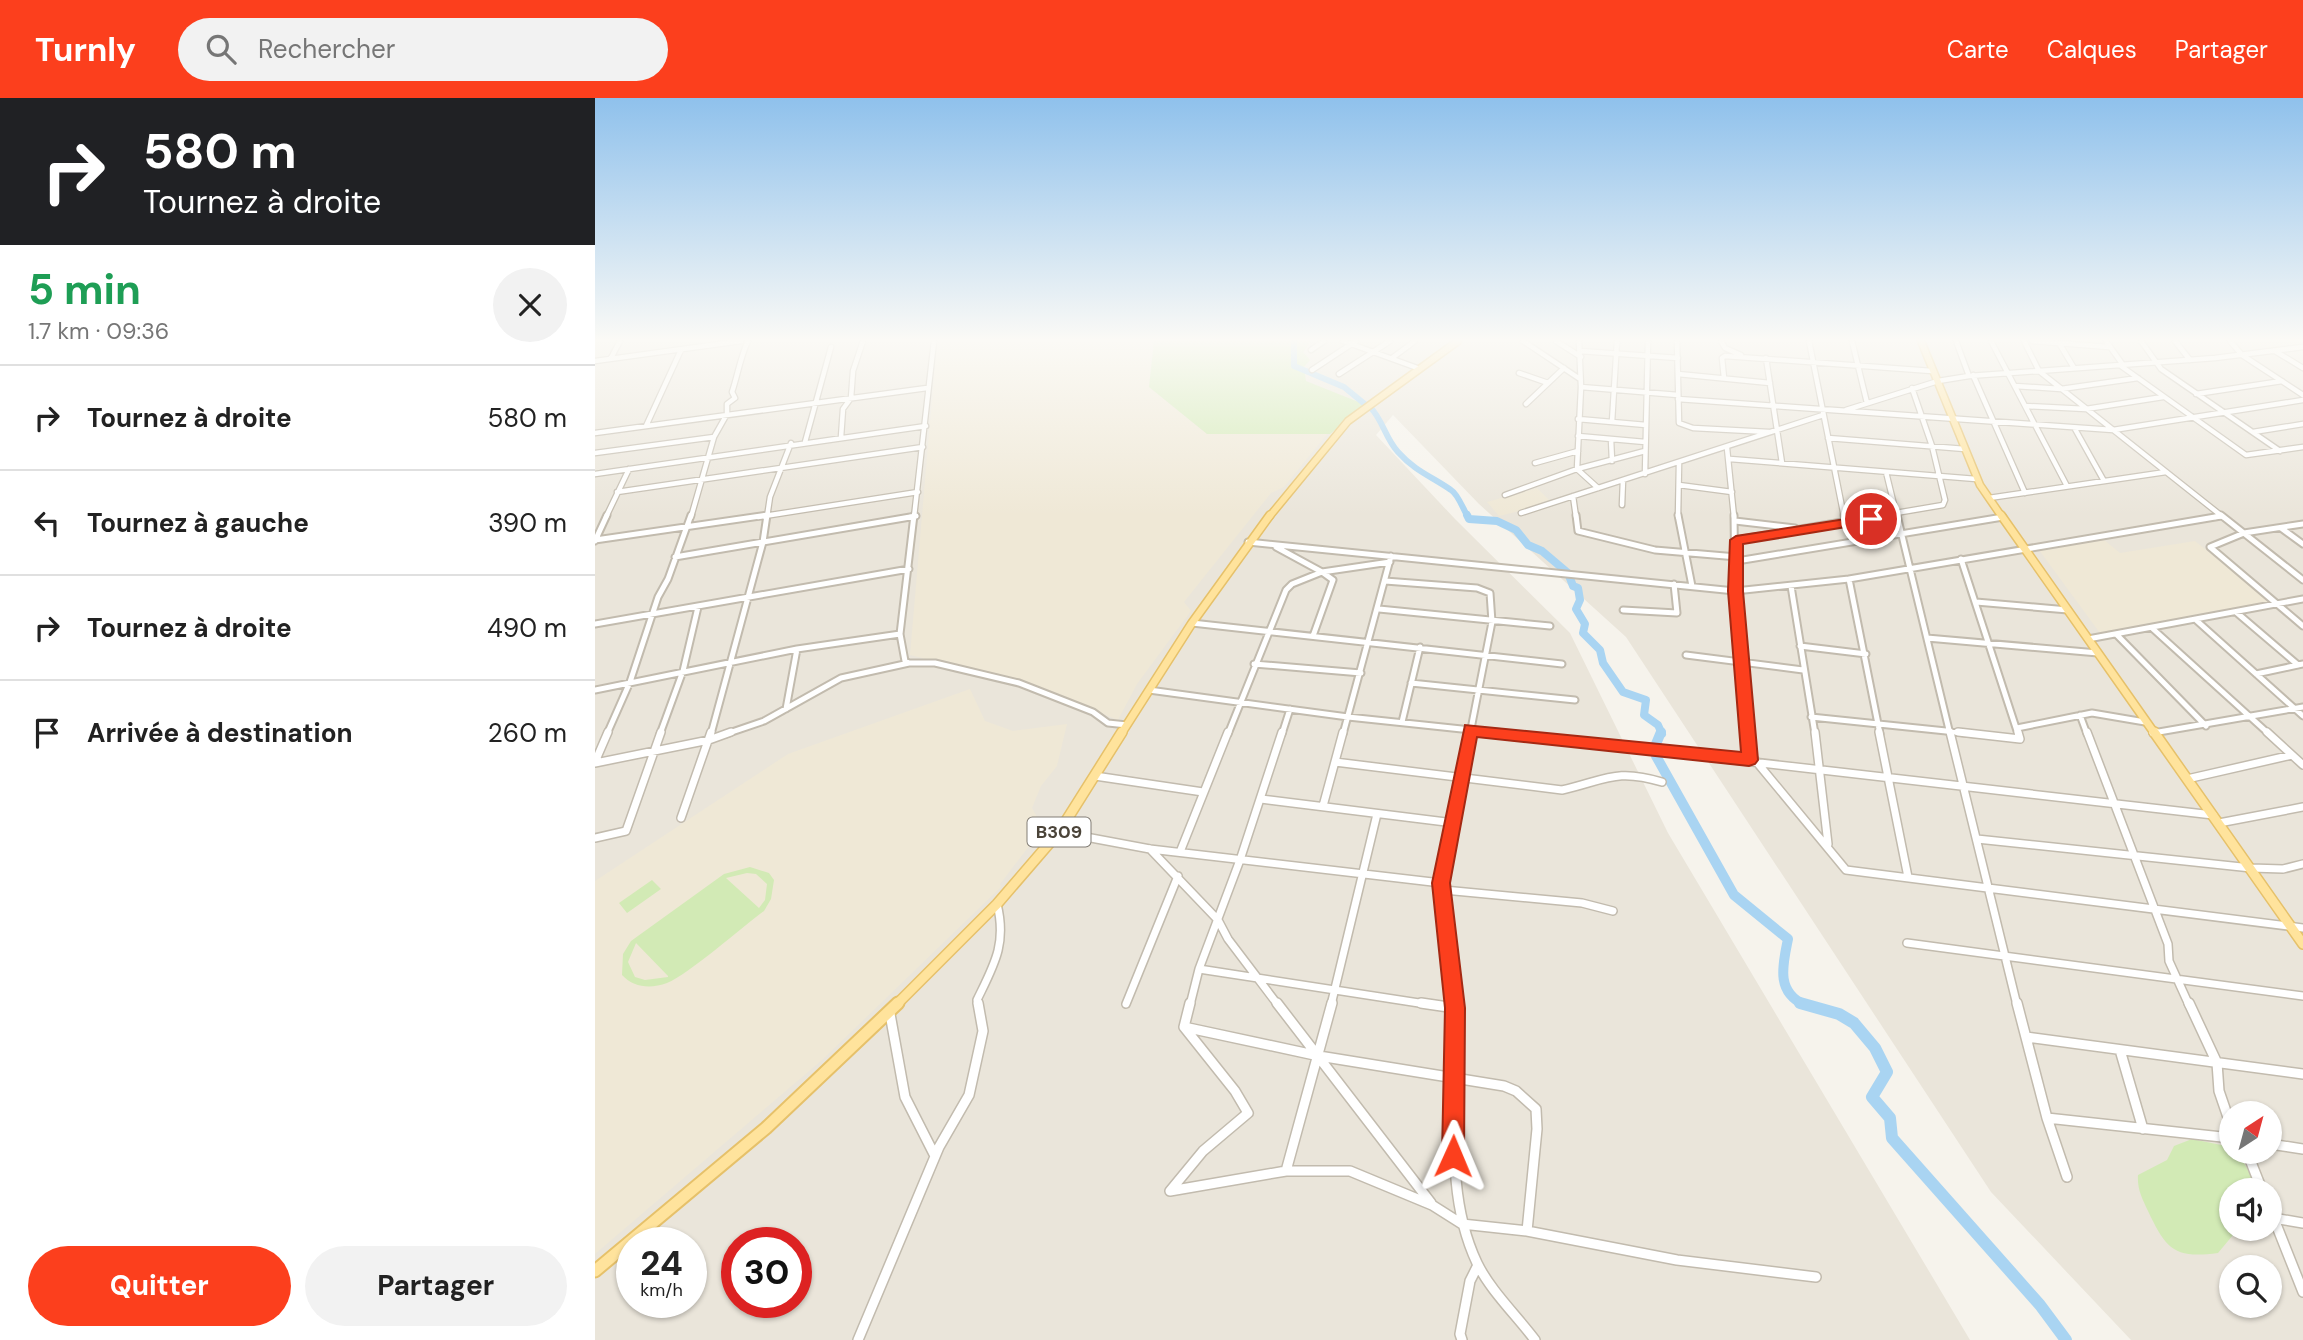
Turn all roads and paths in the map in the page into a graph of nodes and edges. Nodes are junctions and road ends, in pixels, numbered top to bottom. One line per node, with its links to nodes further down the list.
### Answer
1 (658, 399): 45 (street)
2 (734, 399): 36 (street)
3 (819, 399): 28 (street)
4 (846, 399): 28 (street)
5 (850, 399): 55 (street)
6 (927, 399): 46 (street)
7 (1379, 399): 117 (main road, B309)
8 (1531, 399): 29 (street)
9 (1580, 399): 38 (street)
10 (1614, 399): 41 (street)
11 (1646, 399): 44 (street)
12 (1678, 399): 50 (street)
13 (1697, 399): 31 (street)
14 (1772, 399): 31 (street)
15 (1820, 399): 35 (street)
16 (1866, 399): 27 (street)
17 (1879, 399): 27 (street)
18 (1915, 399): 39 (street)
19 (1945, 399): 40 (main road)
20 (1983, 399): 42 (street)
21 (2022, 399): 30 (street)
22 (2073, 399): 32 (street)
23 (2151, 399): 32 (street)
24 (2167, 399): 37 (street)
25 (2204, 399): 34 (street)
26 (2303, 400): 34 (street)
27 (1867, 403): 33 (street)
28 (818, 404): 36 (street); 58 (street)
29 (1526, 404)
30 (2026, 406): 32 (street); 47 (street)
31 (1773, 407): 35 (street); 50 (street)
32 (2086, 409): 49 (street)
33 (1840, 411): 35 (street); 39 (street)
34 (2222, 411): 37 (street); 51 (street)
35 (1823, 413): 50 (street); 56 (street)
36 (727, 414): 45 (street); 54 (street)
37 (2191, 417): 49 (street); 67 (street)
38 (1578, 419): 41 (street); 53 (street)
39 (1920, 419): 40 (street); 61 (street)
40 (1954, 421): 42 (street); 65 (main road)
41 (1612, 422): 44 (street)
42 (1995, 423): 47 (street); 95 (street)
43 (2303, 424): 51 (street)
44 (1646, 425): 59 (street)
45 (646, 426): 52 (street)
46 (926, 426): 55 (street); 62 (street)
47 (2035, 427): 48 (street); 90 (street)
48 (2075, 429): 49 (street); 88 (street)
49 (2113, 430): 81 (street)
50 (1775, 432): 64 (street); 75 (street)
51 (2253, 432): 67 (street)
52 (595, 433)
53 (1578, 436): 57 (street); 66 (street)
54 (714, 437): 69 (street); 70 (street)
55 (841, 437): 58 (street)
56 (1828, 438): 61 (street); 77 (street)
57 (1611, 439): 59 (street); 72 (street)
58 (805, 442): 60 (street)
59 (1645, 442): 68 (street)
60 (791, 443): 70 (street); 76 (street)
61 (1932, 446): 65 (street); 84 (street)
62 (923, 447): 76 (street); 93 (street)
63 (2303, 447): 67 (street)
64 (1727, 448): 71 (street); 74 (street)
65 (1965, 449): 85 (main road)
66 (1578, 451): 73 (street); 79 (street)
67 (2280, 451)
68 (1645, 452): 72 (street); 83 (street)
69 (595, 453)
70 (709, 456): 78 (street); 86 (street)
71 (1730, 459): 75 (street); 94 (street)
72 (1612, 461): 79 (street)
73 (1535, 463)
74 (1679, 463): 83 (street); 89 (street)
75 (1782, 463): 77 (street)
76 (782, 467): 86 (street); 101 (street)
77 (1834, 467): 80 (street); 107 (street)
78 (629, 469): 82 (street); 92 (street)
79 (1577, 469): 91 (street); 96 (street)
80 (1886, 472): 84 (street); 102 (street)
81 (2166, 472): 88 (street); 104 (street)
82 (595, 474)
83 (1645, 474): 87 (street)
84 (1940, 476): 85 (street); 102 (street)
85 (1976, 479): 98 (main road)
86 (704, 480): 92 (street); 109 (street)
87 (1623, 481): 91 (street); 99 (street)
88 (2103, 481): 90 (street)
89 (1679, 485): 94 (street); 121 (street)
90 (2067, 486): 95 (street)
91 (1598, 488): 97 (street)
92 (617, 492): 115 (street)
93 (918, 492): 101 (street); 103 (street)
94 (1732, 492): 106 (street)
95 (2025, 493): 98 (street)
96 (1505, 495)
97 (1573, 496): 100 (street); 121 (street)
98 (1989, 498): 105 (main road)
99 (1622, 505)
100 (1521, 513)
101 (769, 514): 109 (street); 116 (street)
102 (1897, 515): 107 (street); 113 (street)
103 (916, 516): 116 (street); 126 (street)
104 (2221, 516): 112 (street); 120 (street)
105 (2003, 517): 113 (street); 120 (main road)
106 (1735, 521): 111 (street); 114 (street)
107 (1845, 522): 111 (street)
108 (2303, 524): 110 (street)
109 (685, 528): 115 (street); 122 (street)
110 (2281, 528): 112 (street); 118 (street)
111 (1807, 529): 114 (street)
112 (2243, 533): 131 (street); 139 (street)
113 (1901, 534): 124 (street); 127 (street)
114 (1736, 540): 124 (street)
115 (595, 541)
116 (762, 542): 122 (street); 136 (street)
117 (1248, 542): 119 (street); 148 (main road, B309)
118 (2303, 544)
119 (1274, 545): 123 (street); 128 (street)
120 (2025, 547): 125 (street); 143 (main road)
121 (1683, 553): 124 (street); 133 (street)
122 (675, 557): 145 (street)
123 (1390, 559): 128 (street); 130 (street); 132 (street)
124 (1737, 559): 135 (street)
125 (1961, 559): 127 (street); 138 (street)
126 (909, 569): 136 (street); 154 (street)
127 (1910, 569): 129 (street); 157 (street)
128 (1322, 572): 153 (street); 156 (street)
129 (1849, 579): 134 (street); 166 (street)
130 (1385, 580): 141 (street); 147 (street)
131 (2303, 580)
132 (1674, 584): 133 (street); 142 (street)
133 (1692, 586): 135 (street)
134 (1791, 586): 135 (street); 161 (street)
135 (1735, 591): 168 (street)
136 (748, 597): 140 (street); 169 (street)
137 (2303, 599): 139 (street)
138 (1976, 602): 143 (street); 160 (street)
139 (2276, 603): 144 (street); 151 (street)
140 (698, 607): 145 (street); 175 (street)
141 (1379, 609): 147 (street); 159 (street)
142 (1623, 610)
143 (2068, 610): 158 (main road)
144 (2236, 611): 146 (street); 173 (street)
145 (654, 614): 149 (street); 178 (street)
146 (2196, 620): 152 (street); 177 (street)
147 (1492, 622): 150 (street); 165 (street)
148 (1192, 623): 153 (street); 182 (main road, B309)
149 (595, 624)
150 (1550, 626)
151 (2303, 626)
152 (2152, 628): 155 (street); 190 (street)
153 (1267, 632): 156 (street); 171 (street)
154 (900, 634): 163 (street); 170 (street)
155 (2117, 635): 158 (street); 198 (street)
156 (1313, 636): 159 (street)
157 (1927, 638): 160 (street); 201 (street)
158 (2088, 639): 164 (main road)
159 (1370, 642): 162 (street); 176 (street)
160 (1990, 644): 164 (street); 199 (street)
161 (1800, 646): 166 (street); 174 (street)
162 (1420, 648): 165 (street); 179 (street)
163 (797, 649): 169 (street); 186 (street)
164 (2098, 653): 195 (main road)
165 (1486, 654): 172 (street); 180 (street)
166 (1865, 654): 196 (street)
167 (1686, 655): 168 (street)
168 (1740, 662): 174 (street); 206 (street)
169 (729, 663): 175 (street); 203 (street)
170 (909, 663): 186 (street); 197 (street)
171 (1254, 664): 176 (street); 184 (street)
172 (1562, 664)
173 (2300, 664): 177 (street)
174 (1803, 670): 193 (street)
175 (683, 671): 178 (street); 204 (street)
176 (1361, 673): 192 (street)
177 (2256, 674): 188 (street)
178 (630, 682): 181 (street); 207 (street)
179 (1411, 683): 180 (street); 194 (street)
180 (1480, 688): 183 (street); 200 (street)
181 (595, 690)
182 (1149, 691): 184 (street); 197 (main road, B309)
183 (1575, 700)
184 (1238, 703): 187 (street); 217 (street)
185 (2303, 707): 188 (street)
186 (786, 709): 203 (street)
187 (1290, 709): 192 (street); 218 (street)
188 (2295, 709): 190 (street); 191 (street)
189 (2080, 715): 195 (street); 199 (street); 219 (street)
190 (2251, 716): 198 (street); 205 (street)
191 (2303, 716)
192 (1348, 717): 194 (street); 208 (street)
193 (1811, 717): 196 (street); 210 (street)
194 (1402, 722): 200 (street)
195 (2145, 722): 202 (main road)
196 (1877, 724): 201 (street); 213 (street)
197 (1127, 726): 211 (main road, B309)
198 (2206, 726): 202 (street)
199 (2017, 728): 201 (street)
200 (1471, 730): 206 (street); 212 (street)
201 (1948, 731): 216 (street)
202 (2153, 733): 214 (main road)
203 (709, 740): 204 (street); 224 (street)
204 (656, 751): 207 (street); 228 (street)
205 (2293, 755): 209 (street); 214 (street)
206 (1752, 760): 210 (street); 230 (street)
207 (595, 762)
208 (1335, 762): 212 (street); 220 (street)
209 (2303, 765)
210 (1821, 769): 213 (street); 230 (street)
211 (1095, 776): 217 (street); 227 (main road, B309)
212 (1464, 776): 215 (street); 225 (street)
213 (1886, 776): 216 (street); 239 (street)
214 (2187, 779): 223 (main road)
215 (1662, 782)
216 (1961, 786): 219 (street); 229 (street)
217 (1203, 792): 232 (street)
218 (1261, 799): 220 (street); 234 (street)
219 (2117, 804): 223 (street); 233 (street)
220 (1323, 806): 222 (street)
221 (2303, 807): 226 (street)
222 (1377, 814): 225 (street); 238 (street)
223 (2213, 816): 226 (main road)
224 (681, 818)
225 (1454, 823): 240 (street)
226 (2219, 823): 236 (main road)
227 (1059, 832): 231 (street); 242 (main road, B309)
228 (595, 838)
229 (1977, 839): 233 (street); 241 (street)
230 (1829, 846): 239 (street)
231 (1150, 849): 232 (street); 237 (street)
232 (1180, 852): 234 (street)
233 (2133, 854): 236 (street); 243 (street)
234 (1240, 860): 238 (street); 245 (street)
235 (2303, 864): 236 (street)
236 (2251, 869): 246 (main road)
237 (1178, 876): 245 (street); 256 (street)
238 (1361, 876): 240 (street); 254 (street)
239 (1908, 877): 241 (street)
240 (1442, 886): 244 (street); 257 (street)
241 (1988, 887): 243 (street); 250 (street)
242 (997, 904): 258 (main road, B309); 272 (street)
243 (2154, 910): 246 (street); 253 (street)
244 (1613, 911)
245 (1219, 920): 251 (street); 252 (street)
246 (2291, 927): 247 (street); 249 (main road)
247 (2303, 928)
248 (1907, 943): 250 (street)
249 (2303, 944)
250 (2004, 955): 253 (street); 260 (street)
251 (1199, 969): 252 (street); 259 (street)
252 (1260, 979): 254 (street); 262 (street)
253 (2178, 980): 255 (street); 263 (street)
254 (1334, 987): 257 (street); 262 (street)
255 (2303, 996)
256 (1126, 1004)
257 (1455, 1008): 265 (street)
258 (890, 1014): 272 (street); 282 (main road, B309)
259 (1184, 1027): 262 (street); 273 (street)
260 (2025, 1037): 261 (street); 267 (street)
261 (2120, 1050): 263 (street); 268 (street)
262 (1319, 1056): 265 (street); 273 (street); 275 (street)
263 (2217, 1063): 264 (street); 266 (street)
264 (2303, 1074)
265 (1454, 1075): 278 (street); 279 (street)
266 (2222, 1101)
267 (2047, 1118): 268 (street); 274 (street)
268 (2143, 1129): 269 (street)
269 (2219, 1137)
270 (2282, 1146): 271 (street)
271 (2303, 1149)
272 (935, 1156): 285 (street)
273 (1286, 1171): 275 (street)
274 (2067, 1177)
275 (1432, 1205): 278 (street)
276 (2282, 1216): 277 (street)
277 (2303, 1223)
278 (1462, 1224): 279 (street); 281 (street)
279 (1527, 1231): 283 (street)
280 (2282, 1238): 284 (street)
281 (1478, 1265): 286 (street); 287 (street)
282 (595, 1271)
283 (1816, 1277)
284 (2303, 1292)
285 (858, 1340)
286 (1462, 1340)
287 (1535, 1340)

